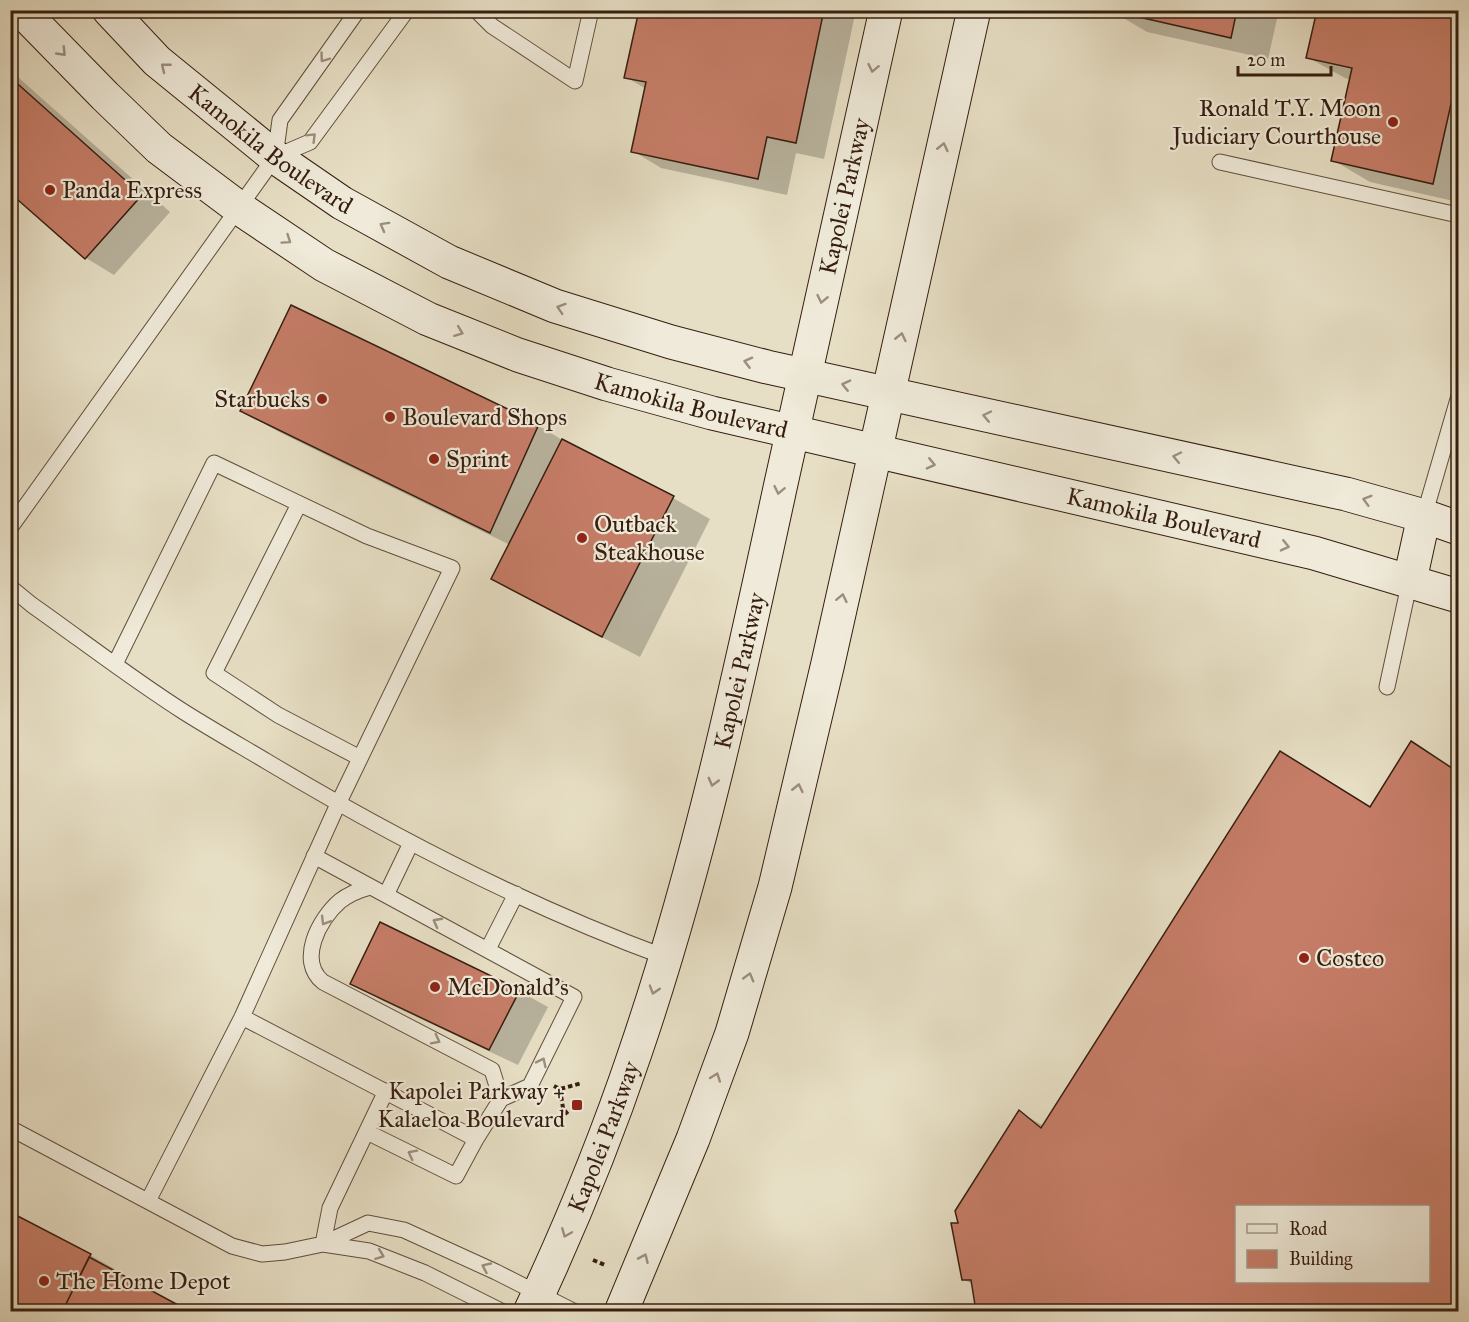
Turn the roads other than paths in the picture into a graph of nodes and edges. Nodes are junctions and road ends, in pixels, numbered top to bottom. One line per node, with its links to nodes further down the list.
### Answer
1 (21, 10): 13 (main road, Kamokila Boulevard, one-way to 13)
2 (109, 10): 11 (main road, Kamokila Boulevard, one-way to 2)
3 (358, 10): 11 (lane, one-way to 11)
4 (407, 10): 11 (lane, one-way to 4)
5 (476, 10): 10 (lane)
6 (496, 10): 10 (lane)
7 (591, 10): 10 (lane)
8 (886, 10): 15 (main road, Kapolei Parkway, one-way to 15)
9 (974, 10): 16 (main road, one-way to 9)
10 (492, 26)
11 (275, 156): 13 (lane); 15 (main road, Kamokila Boulevard, one-way to 11)
12 (1220, 162): 14 (lane)
13 (239, 208): 18 (main road, Kamokila Boulevard, one-way to 18); 22 (lane)
14 (1458, 215)
15 (805, 375): 16 (main road, Kamokila Boulevard, one-way to 15); 18 (main road, Kapolei Parkway)
16 (887, 394): 19 (main road); 21 (main road, Kamokila Boulevard, one-way to 16)
17 (1458, 399): 21 (lane)
18 (792, 433): 19 (main road, Kamokila Boulevard); 37 (main road, Kapolei Parkway, one-way to 37)
19 (874, 451): 24 (main road, Kamokila Boulevard, one-way to 24); 49 (main road, one-way to 19)
20 (299, 504): 27 (lane); 29 (lane); 29 (lane)
21 (1424, 516): 23 (main road, Kamokila Boulevard); 24 (main road)
22 (10, 528)
23 (1458, 528)
24 (1410, 580): 26 (main road, Kamokila Boulevard); 28 (lane)
25 (10, 587): 27 (lane)
26 (1458, 596)
27 (115, 664): 30 (lane)
28 (1388, 687)
29 (360, 758): 30 (lane)
30 (338, 804): 31 (lane); 32 (lane)
31 (411, 843): 34 (lane); 35 (lane)
32 (314, 856): 33 (lane); 38 (lane)
33 (370, 887): 35 (lane); 40 (lane, one-way to 40)
34 (516, 894): 36 (lane); 37 (lane)
35 (386, 895): 36 (lane, one-way to 35)
36 (488, 949): 40 (lane, one-way to 36)
37 (665, 957): 46 (main road, Kapolei Parkway, one-way to 46)
38 (243, 1017): 39 (lane); 44 (lane)
39 (386, 1091): 42 (lane); 43 (lane)
40 (501, 1099): 43 (lane)
41 (10, 1128): 44 (lane)
42 (367, 1132): 43 (lane, one-way to 42); 45 (lane)
43 (476, 1139)
44 (148, 1201): 45 (lane)
45 (323, 1244): 46 (lane, one-way to 45); 47 (lane, one-way to 47)
46 (535, 1302): 48 (lane)
47 (503, 1311)
48 (575, 1311)
49 (621, 1311)

